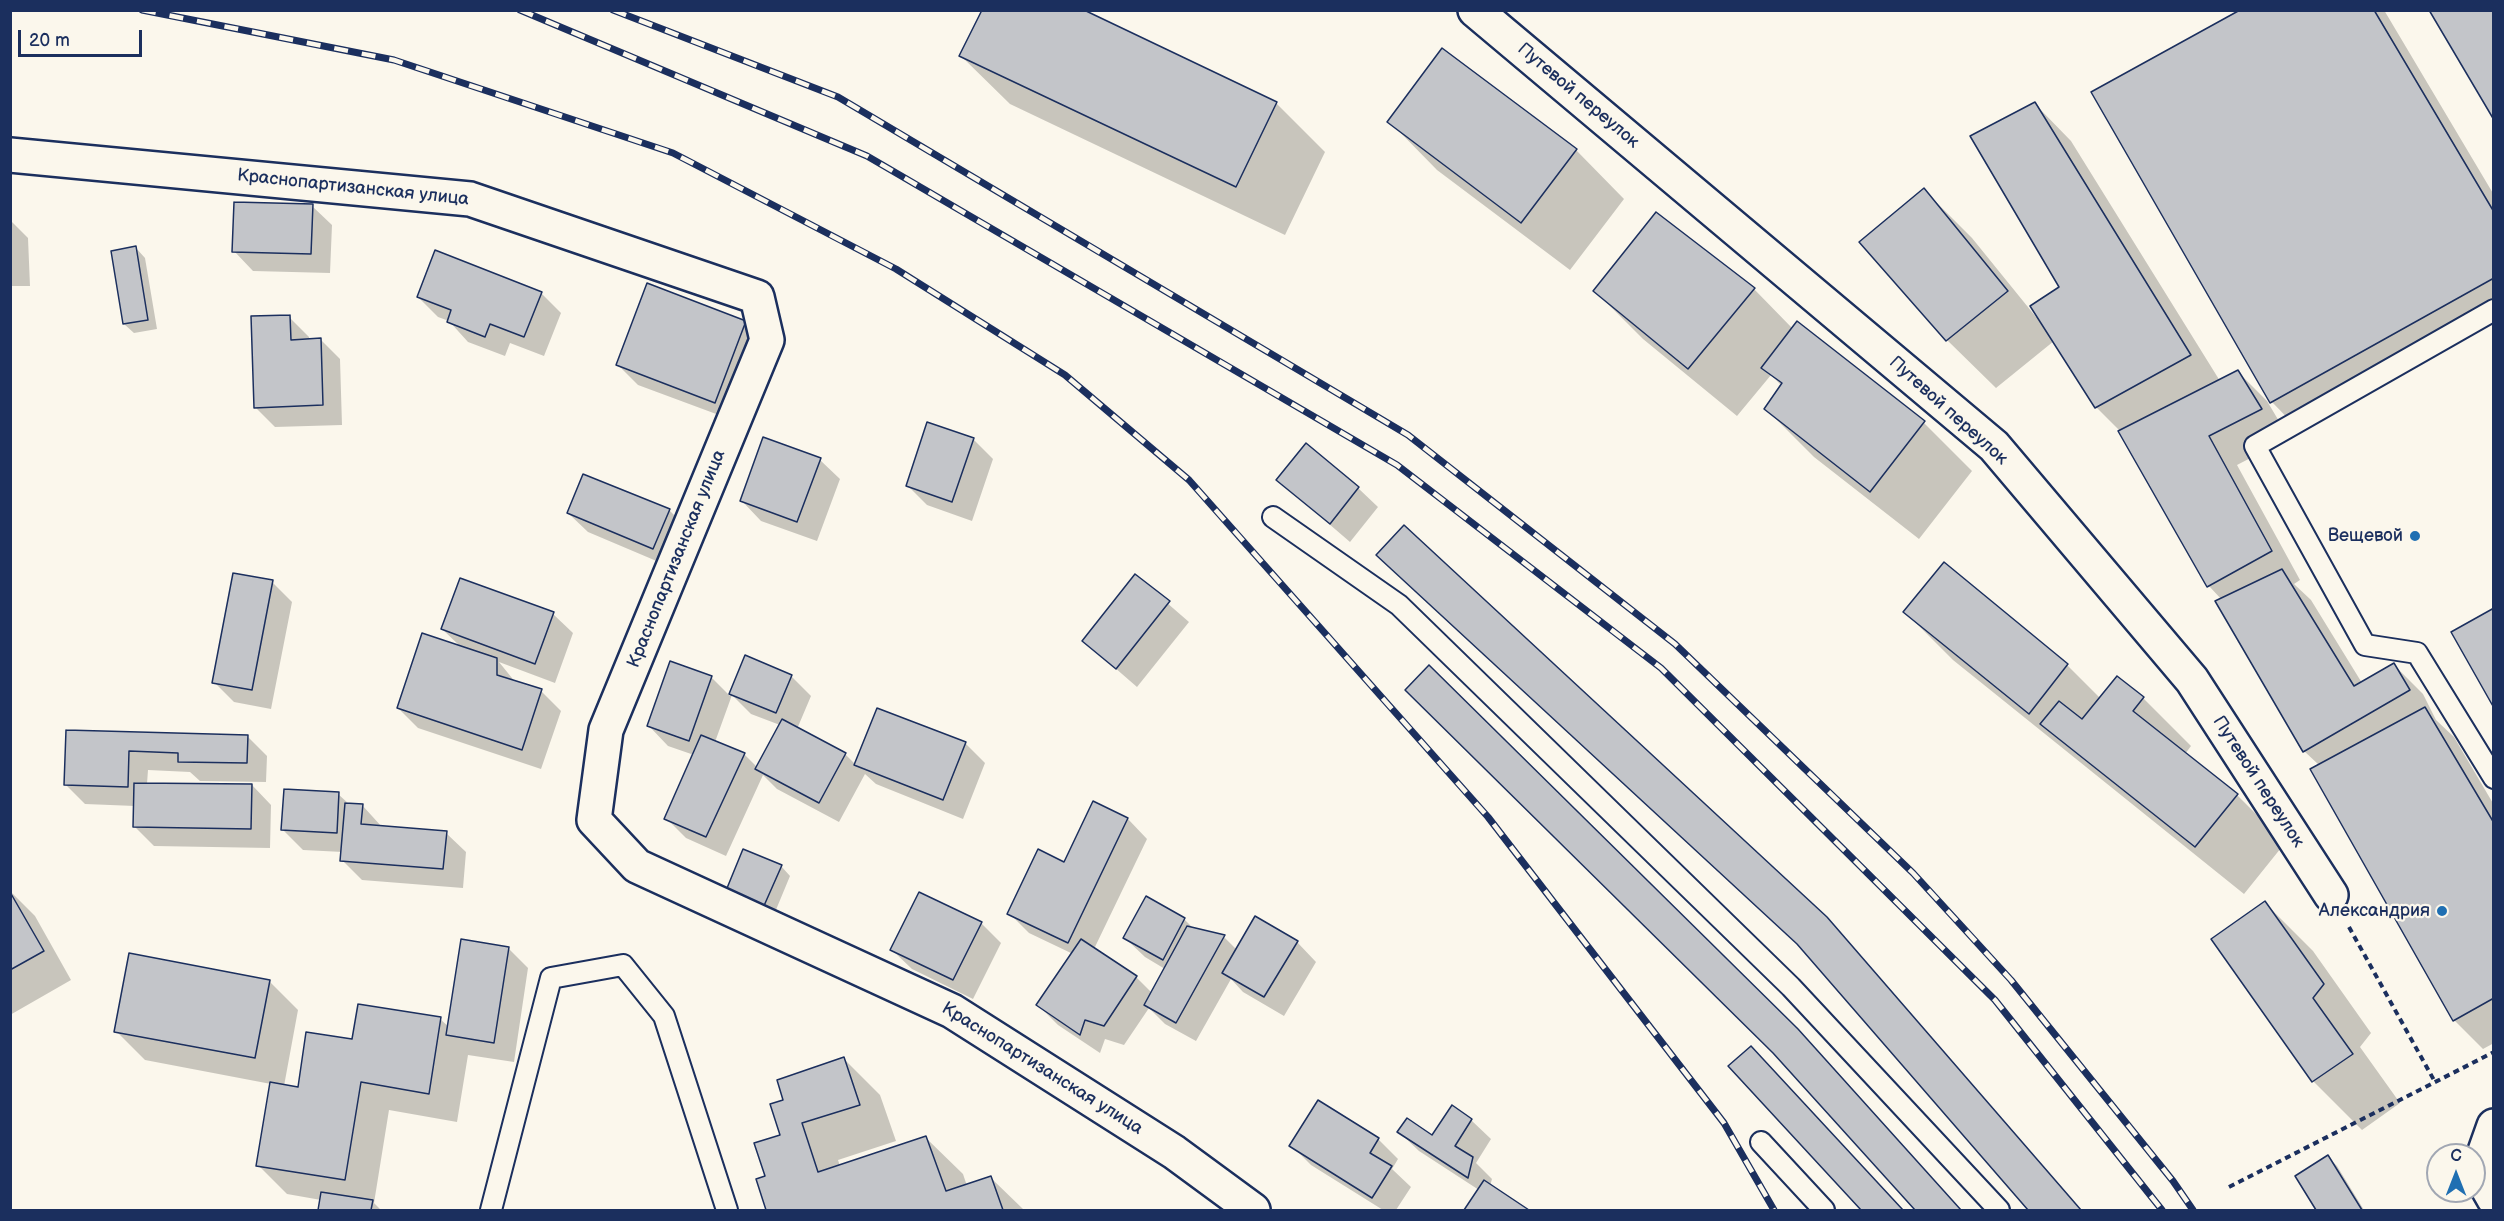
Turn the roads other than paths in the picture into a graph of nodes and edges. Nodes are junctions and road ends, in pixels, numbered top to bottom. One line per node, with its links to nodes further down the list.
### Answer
1 (1475, 10): 6 (street, Путевой переулок)
2 (10, 155): 12 (street, Краснопартизанская улица)
3 (2493, 310): 5 (lane)
4 (1273, 517): 14 (lane)
5 (2493, 778)
6 (2331, 895)
7 (2493, 1126): 9 (street)
8 (1761, 1142): 13 (lane)
9 (2493, 1198)
10 (491, 1210): 11 (lane)
11 (727, 1210)
12 (1253, 1210)
13 (1824, 1210)
14 (1999, 1210)

